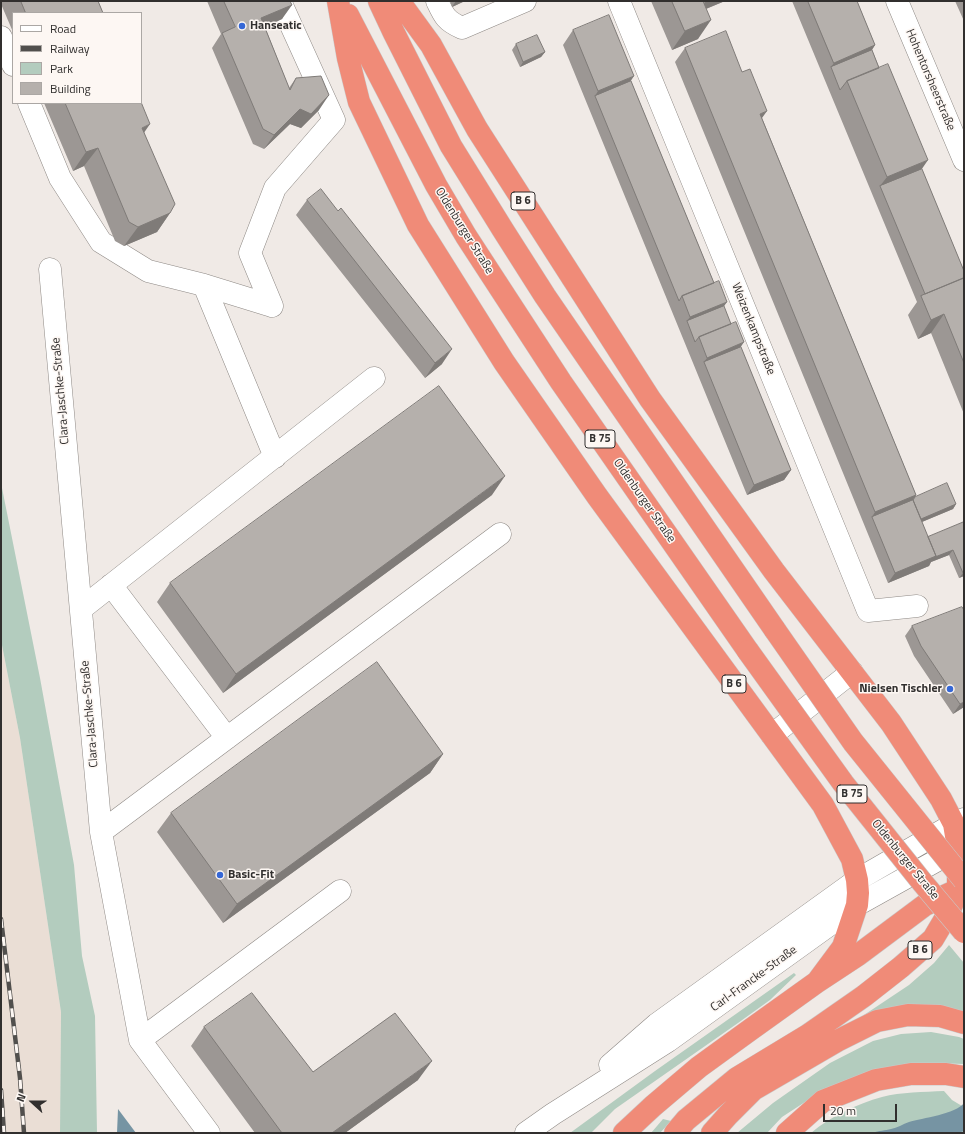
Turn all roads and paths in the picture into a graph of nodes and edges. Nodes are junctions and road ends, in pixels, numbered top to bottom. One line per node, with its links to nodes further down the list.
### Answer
1 (280, 1): 15 (street)
2 (340, 1): 13 (highway, Oldenburger Straße / B 6); 23 (highway, B 6)
3 (379, 1): 29 (highway, B 75, bridge)
4 (399, 1): 22 (highway, B 6)
5 (525, 1): 8 (street)
6 (619, 1): 20 (street, Weizenkampstraße)
7 (897, 1): 12 (street, Hohentorsheerstraße)
8 (440, 7)
9 (1, 36): 10 (street)
10 (12, 63)
11 (29, 104): 15 (street)
12 (964, 160)
13 (458, 223): 32 (highway, Oldenburger Straße / B 75, bridge)
14 (50, 269): 21 (street, Clara-Jaschke-Straße)
15 (204, 285): 17 (street)
16 (374, 378): 17 (street)
17 (275, 457): 19 (street)
18 (500, 534): 24 (street)
19 (111, 585): 21 (street); 24 (street)
20 (917, 606)
21 (81, 609): 26 (street, Clara-Jaschke-Straße)
22 (852, 672): 23 (street); 25 (highway, B 6)
23 (772, 735): 28 (highway, B 6)
24 (227, 738): 26 (street)
25 (959, 822): 27 (highway, B 6); 28 (street, Carl-Francke-Straße)
26 (101, 832): 36 (street, Clara-Jaschke-Straße)
27 (961, 846): 29 (highway, B 6); 31 (street, Carl-Francke-Straße)
28 (857, 880): 31 (highway, B 6); 39 (street, Carl-Francke-Straße)
29 (962, 887): 33 (highway); 35 (highway, B 6)
30 (340, 891): 36 (street)
31 (857, 905): 33 (highway, B 6); 39 (street, Carl-Francke-Straße)
32 (964, 932)
33 (817, 982): 42 (highway)
34 (964, 1023): 38 (highway)
35 (808, 1034): 38 (highway, B 6); 43 (highway)
36 (140, 1040): 40 (street, Clara-Jaschke-Straße)
37 (964, 1077): 45 (highway)
38 (751, 1091): 44 (highway)
39 (553, 1114): 41 (street, Carl-Francke-Straße)
40 (209, 1133)
41 (526, 1133)
42 (624, 1133)
43 (675, 1133)
44 (712, 1133)
45 (787, 1133)

